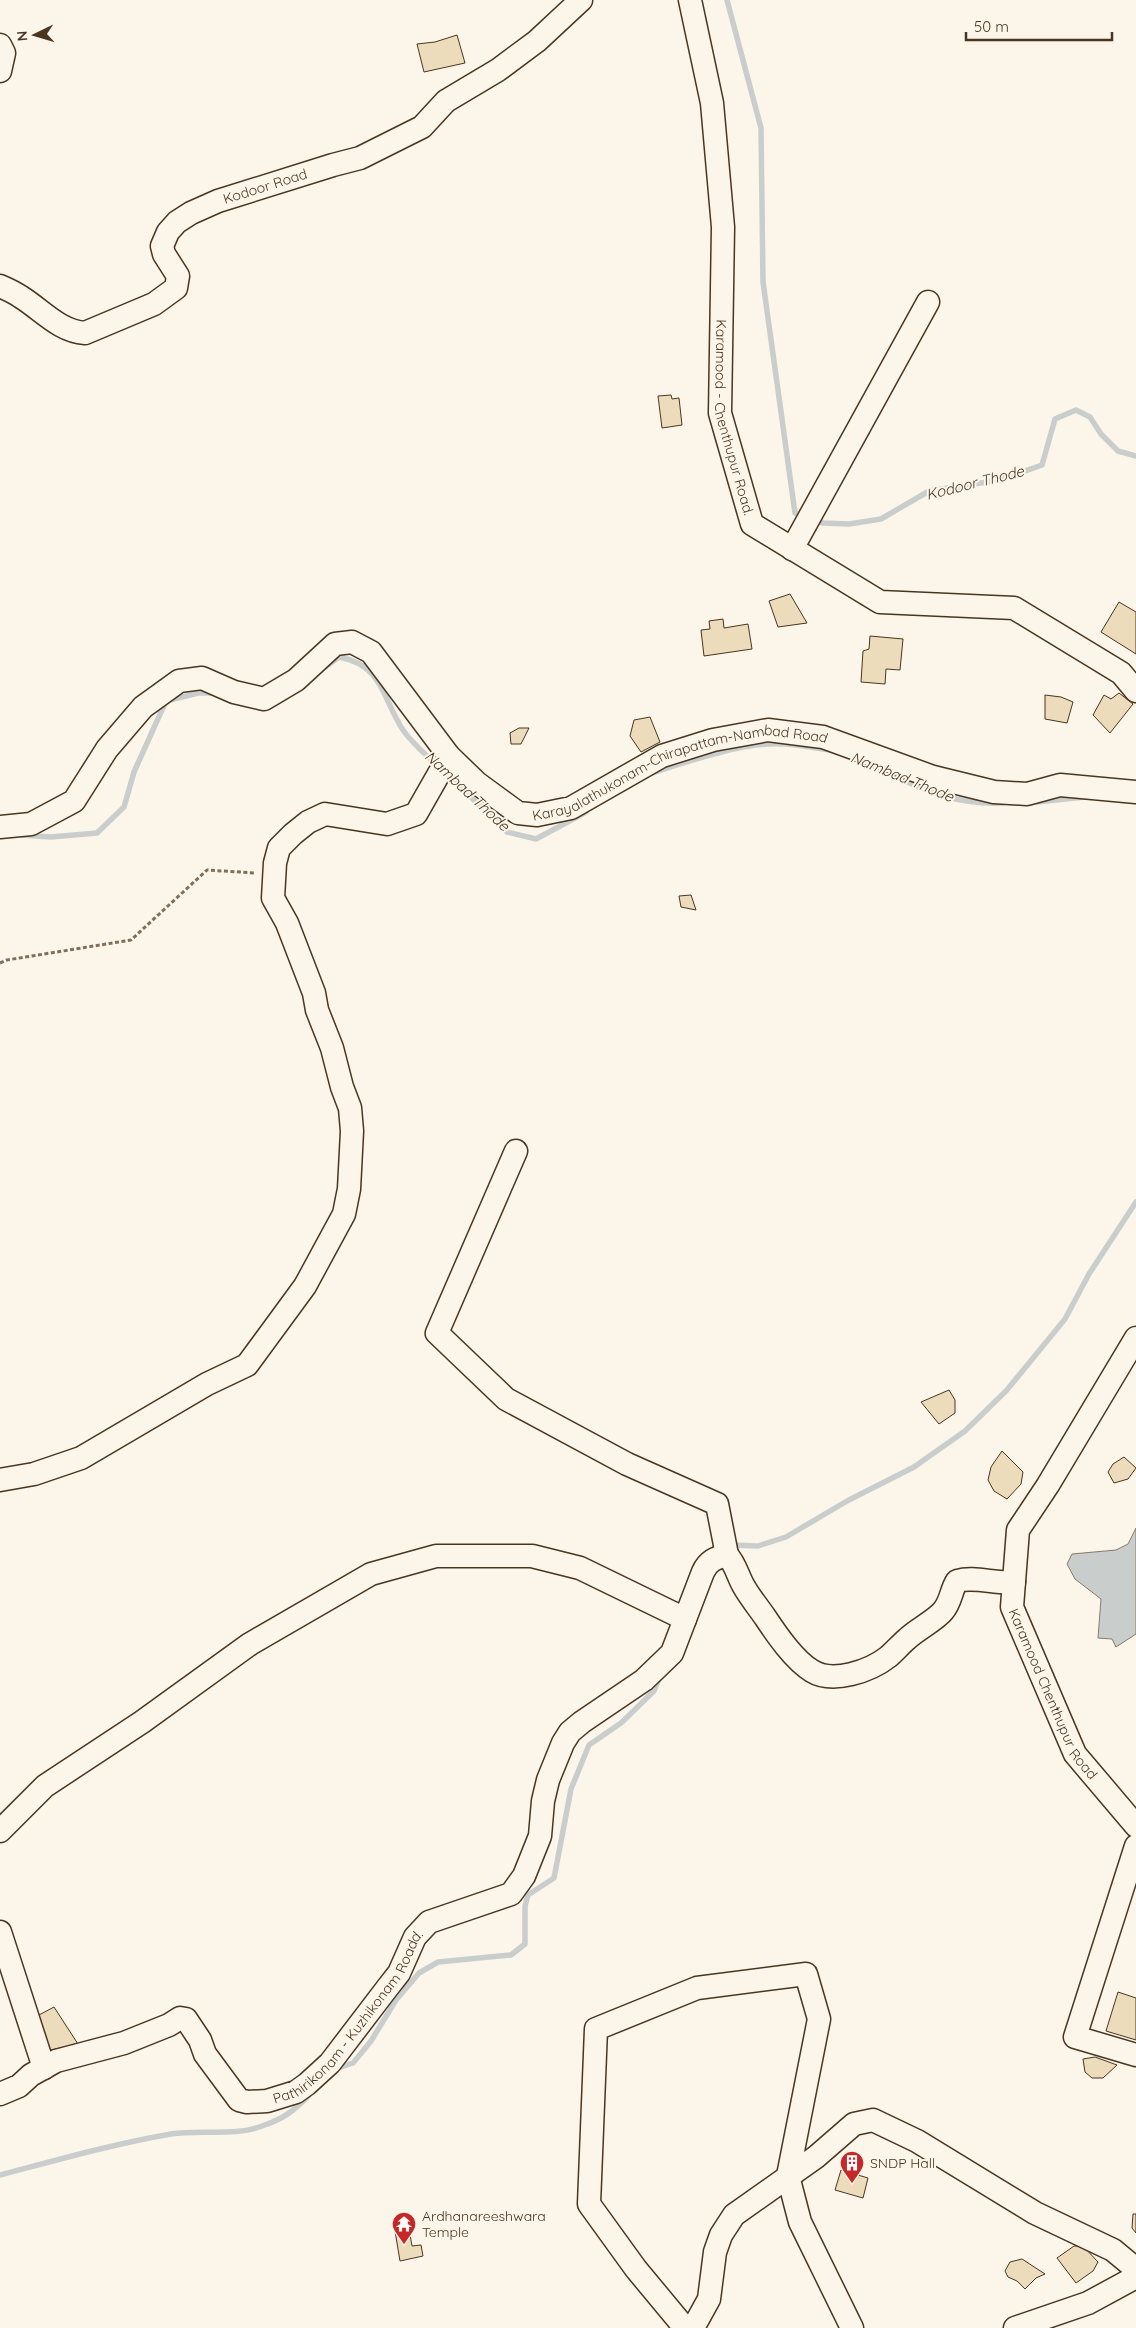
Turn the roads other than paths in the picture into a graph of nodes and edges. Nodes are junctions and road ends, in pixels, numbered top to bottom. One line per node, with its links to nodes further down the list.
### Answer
1 (581, 0): 5 (street, Kodoor Road)
2 (690, 0): 7 (street, Karamood - Chenthupur Road.)
3 (0, 45): 4 (street)
4 (0, 71)
5 (0, 286)
6 (928, 302): 7 (street)
7 (792, 549): 8 (street, Karamood - Chenthupur Road.)
8 (1136, 691)
9 (449, 756): 10 (street, Karayalathukonam-Chirapattam-Nambad Road); 11 (street, Karayalathukonam-Chirapattam-Nambad Road); 14 (street)
10 (1136, 792)
11 (0, 827)
12 (516, 1150): 15 (street)
13 (1136, 1338): 16 (street, Karamood Chenthupur Road)
14 (0, 1480)
15 (732, 1565): 16 (street); 17 (street, Pathirikonam - Kuzhikonam Roadd.)
16 (1014, 1582): 18 (street, Karamood Chenthupur Road)
17 (685, 1619): 19 (street); 23 (street, Pathirikonam - Kuzhikonam Roadd.)
18 (1136, 1826)
19 (0, 1831)
20 (1136, 1846): 22 (street)
21 (0, 1932): 23 (street)
22 (1136, 2055)
23 (44, 2068): 24 (street, Pathirikonam - Kuzhikonam Roadd.)
24 (0, 2094)
25 (788, 2176): 26 (street); 28 (street); 29 (street); 30 (street)
26 (1136, 2269)
27 (1136, 2277): 31 (street)
28 (685, 2328)
29 (693, 2328)
30 (852, 2328)
31 (1015, 2328)

